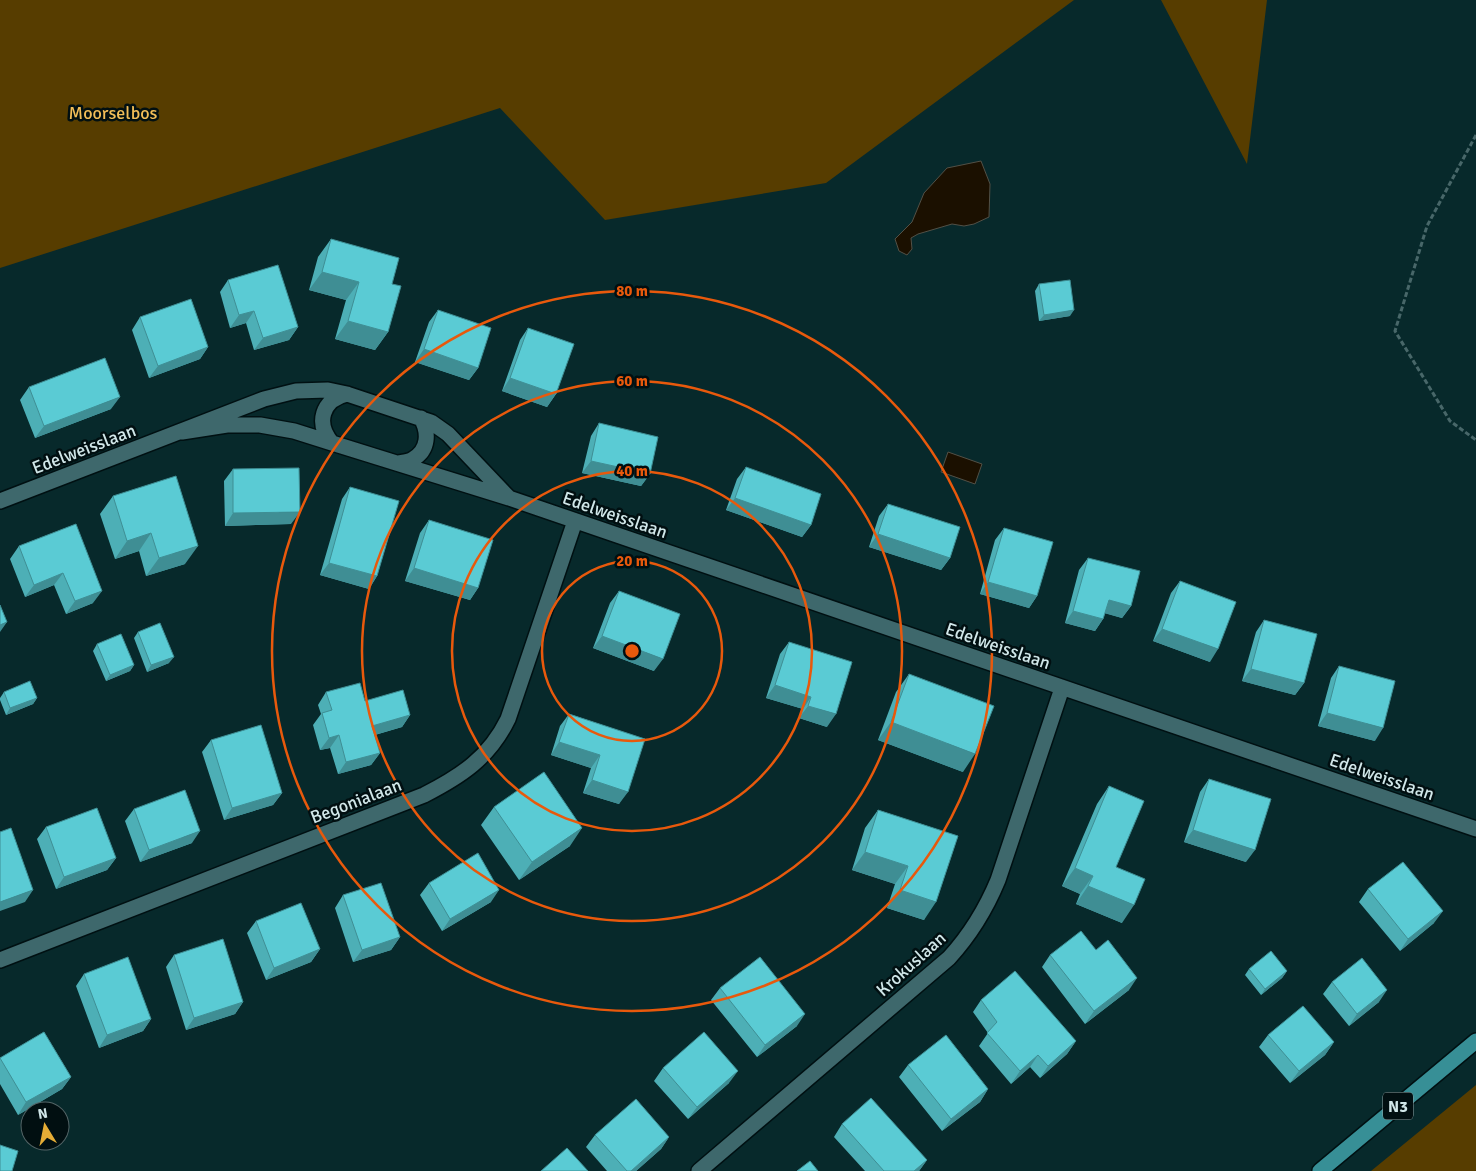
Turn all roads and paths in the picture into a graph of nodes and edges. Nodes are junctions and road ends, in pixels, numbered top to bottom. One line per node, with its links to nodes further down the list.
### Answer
1 (1476, 135): 5 (path)
2 (347, 394): 3 (street, Edelweisslaan); 4 (street, Edelweisslaan); 6 (street)
3 (421, 418): 7 (street); 8 (street, Edelweisslaan)
4 (182, 432): 6 (street, Edelweisslaan); 9 (street, Edelweisslaan)
5 (1476, 440)
6 (332, 442): 7 (street, Edelweisslaan)
7 (397, 463): 8 (street, Edelweisslaan)
8 (509, 498): 10 (street, Edelweisslaan)
9 (0, 501)
10 (574, 521): 11 (street, Edelweisslaan); 13 (street, Begonialaan)
11 (1062, 688): 12 (street, Edelweisslaan); 15 (street, Krokuslaan)
12 (1476, 829)
13 (0, 960)
14 (1476, 1040): 16 (main road, N3)
15 (699, 1171)
16 (1320, 1171)

